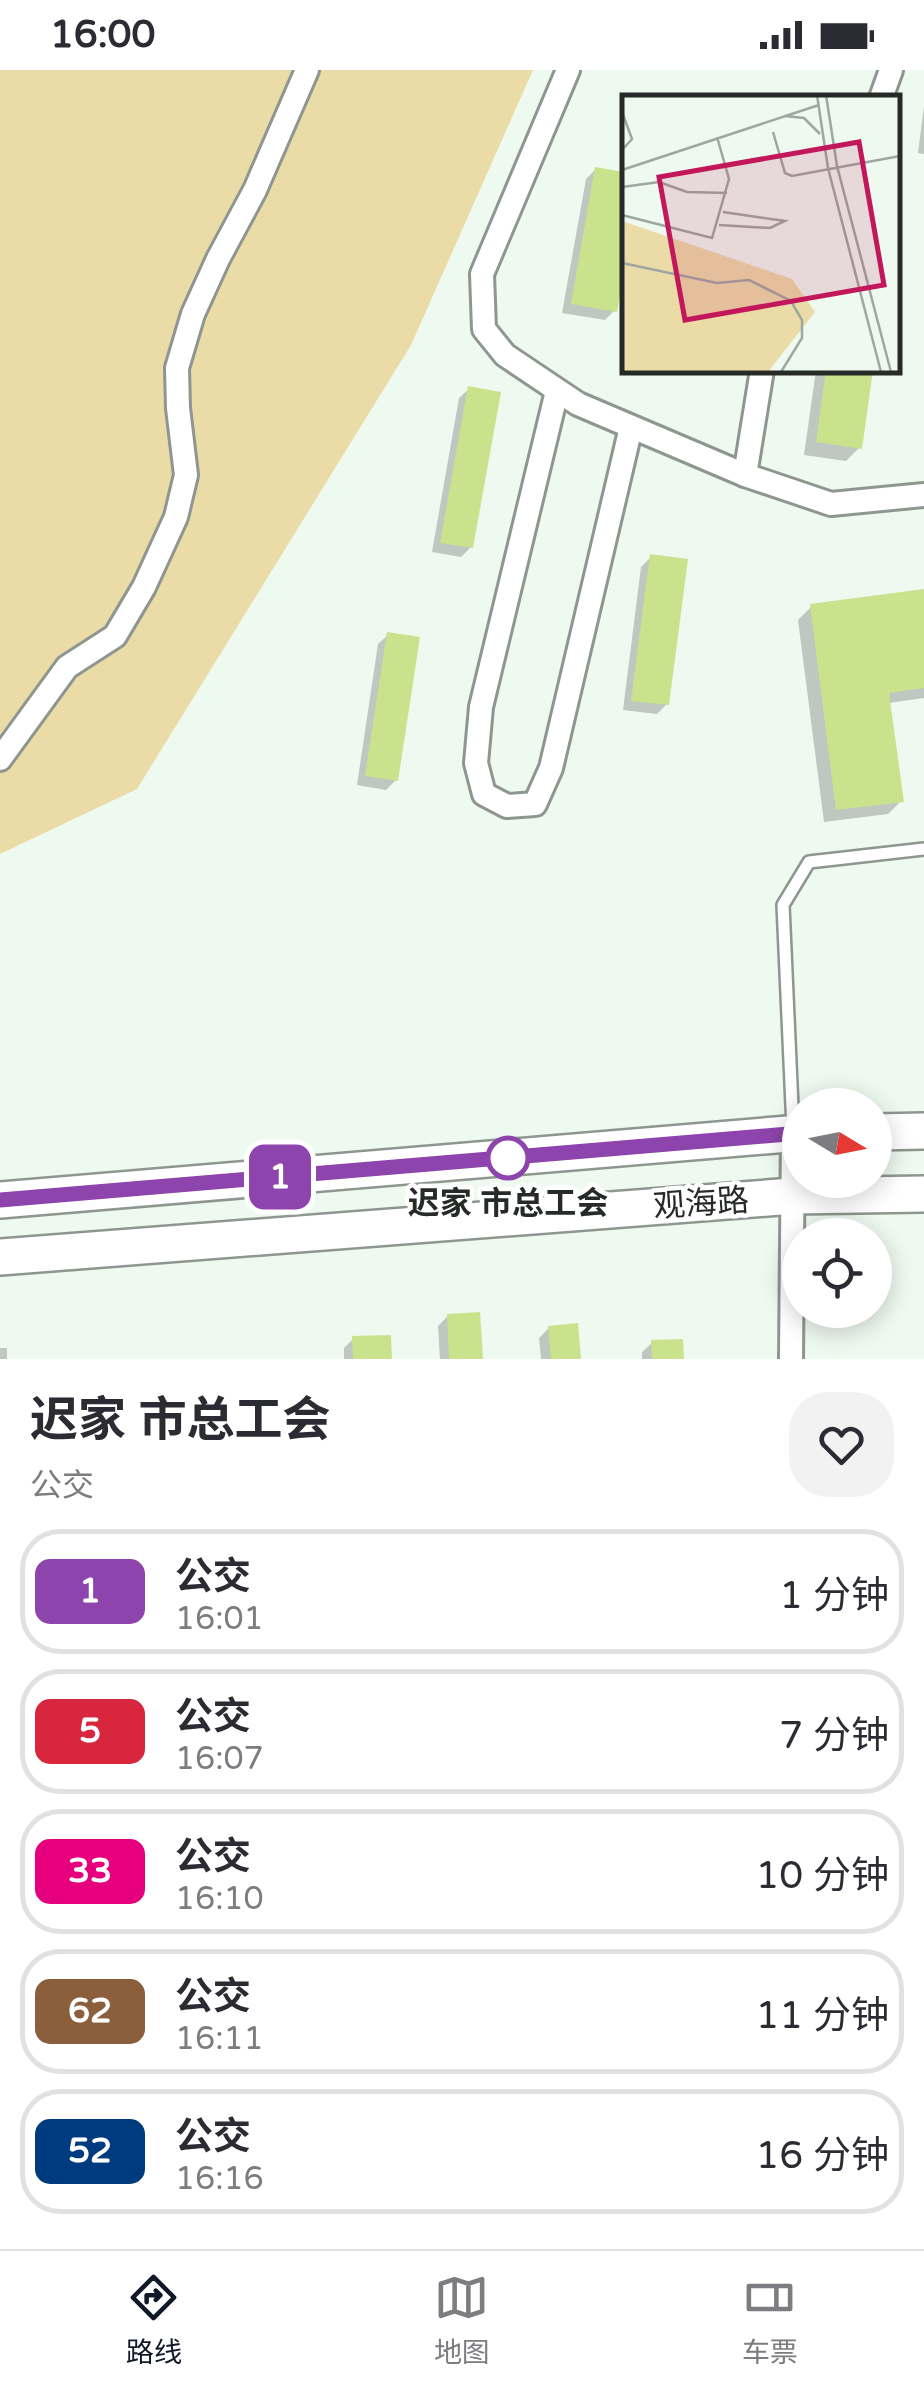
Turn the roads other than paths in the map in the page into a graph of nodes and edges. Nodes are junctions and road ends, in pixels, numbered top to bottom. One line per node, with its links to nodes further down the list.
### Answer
1 (307, 70): 10 (street)
2 (568, 70): 6 (street)
3 (891, 70): 4 (street)
4 (882, 95)
5 (762, 372): 8 (street)
6 (557, 391): 7 (street); 7 (street)
7 (631, 427): 8 (street)
8 (745, 475): 9 (street)
9 (924, 495)
10 (0, 759)
11 (924, 849): 12 (lane)
12 (793, 1088)
13 (924, 1131): 14 (main road)
14 (892, 1132)
15 (782, 1134): 20 (main road, 观海路)
16 (892, 1194): 17 (main road, 观海路)
17 (924, 1194)
18 (782, 1197): 21 (main road, 观海路)
19 (794, 1198): 22 (street)
20 (0, 1200)
21 (0, 1257)
22 (791, 1359)

